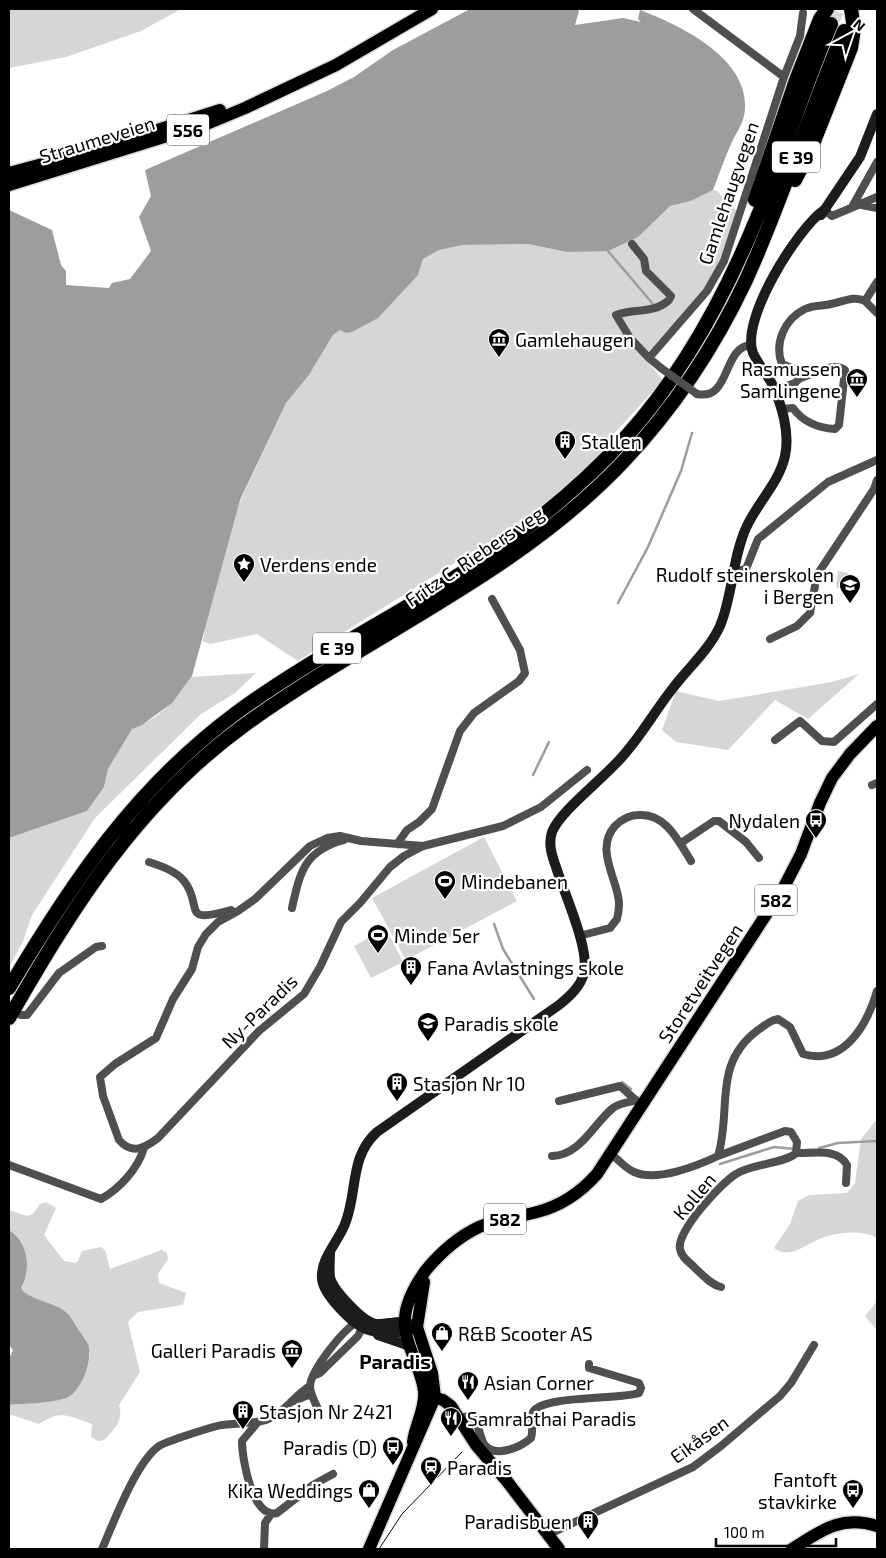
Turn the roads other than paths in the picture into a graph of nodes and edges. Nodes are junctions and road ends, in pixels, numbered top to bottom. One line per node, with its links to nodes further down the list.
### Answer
1 (432, 9): 8 (main road, Straumeveien / 556)
2 (693, 9): 9 (street)
3 (827, 9): 20 (highway, E 39)
4 (851, 9): 21 (highway, E 39)
5 (803, 13): 9 (street, Gamlehaugvegen)
6 (831, 24): 20 (highway, Fritz C. Riebers veg / E 39)
7 (844, 31): 21 (highway, Fritz C. Riebers veg / E 39)
8 (358, 51): 12 (main road, Straumeveien / 556); 13 (main road, Straumeveien / 556)
9 (784, 77): 26 (street, Gamlehaugvegen)
10 (877, 114): 18 (main road)
11 (877, 162): 16 (street)
12 (9, 173)
13 (9, 185)
14 (876, 199): 15 (street)
15 (862, 205): 16 (street); 17 (street)
16 (852, 207): 18 (street)
17 (877, 208)
18 (824, 210): 25 (main road)
19 (632, 244): 26 (street)
20 (746, 244): 50 (highway, Fritz C. Riebers veg / E 39)
21 (745, 281): 52 (highway, Fritz C. Riebers veg / E 39)
22 (877, 282): 23 (street)
23 (865, 300): 24 (street); 27 (street)
24 (877, 313)
25 (751, 345): 26 (street, bridge); 28 (main road)
26 (649, 358)
27 (800, 378): 28 (street); 29 (street)
28 (775, 390): 29 (main road)
29 (781, 409): 32 (main road)
30 (876, 463): 32 (street)
31 (877, 480): 34 (street)
32 (732, 572): 48 (main road)
33 (492, 599): 41 (street)
34 (770, 639)
35 (877, 704): 37 (street)
36 (877, 726): 54 (main road, Storetveitvegen / 582)
37 (775, 740)
38 (587, 770): 42 (street, Ny-Paradis)
39 (348, 838): 41 (street, Ny-Paradis); 46 (street, Ny-Paradis); 47 (street, Ny-Paradis)
40 (681, 843): 43 (street); 44 (street); 48 (street)
41 (398, 844): 42 (street, Ny-Paradis)
42 (423, 846): 55 (street, Ny-Paradis)
43 (759, 858)
44 (691, 861)
45 (149, 862): 46 (street, Ny-Paradis)
46 (250, 903): 55 (street, Ny-Paradis)
47 (292, 908)
48 (580, 936): 64 (main road)
49 (102, 946): 52 (street)
50 (9, 988)
51 (877, 991): 59 (street)
52 (15, 1016)
53 (559, 1101): 54 (street)
54 (639, 1103): 57 (main road, Storetveitvegen / 582); 58 (street)
55 (144, 1148): 60 (street, Ny-Paradis)
56 (796, 1153): 59 (street, Kollen); 61 (street, Kollen); 62 (street, Kollen)
57 (612, 1155): 59 (street); 63 (main road, Storetveitvegen / 582)
58 (552, 1156)
59 (718, 1156)
60 (9, 1165)
61 (846, 1183)
62 (721, 1287)
63 (408, 1324): 64 (main road); 66 (main road); 69 (main road)
64 (364, 1325): 66 (main road); 68 (street)
65 (814, 1345): 76 (street, Eikåsen)
66 (410, 1346): 69 (main road)
67 (588, 1364): 71 (street)
68 (311, 1390): 70 (street); 72 (street)
69 (430, 1396): 71 (main road); 79 (main road)
70 (318, 1409)
71 (460, 1419): 76 (main road)
72 (258, 1422): 74 (street); 77 (street)
73 (333, 1474): 74 (street)
74 (270, 1514): 78 (street)
75 (877, 1526): 81 (main road)
76 (547, 1535): 80 (main road)
77 (102, 1549)
78 (264, 1549)
79 (370, 1549)
80 (559, 1549)
81 (792, 1549)

